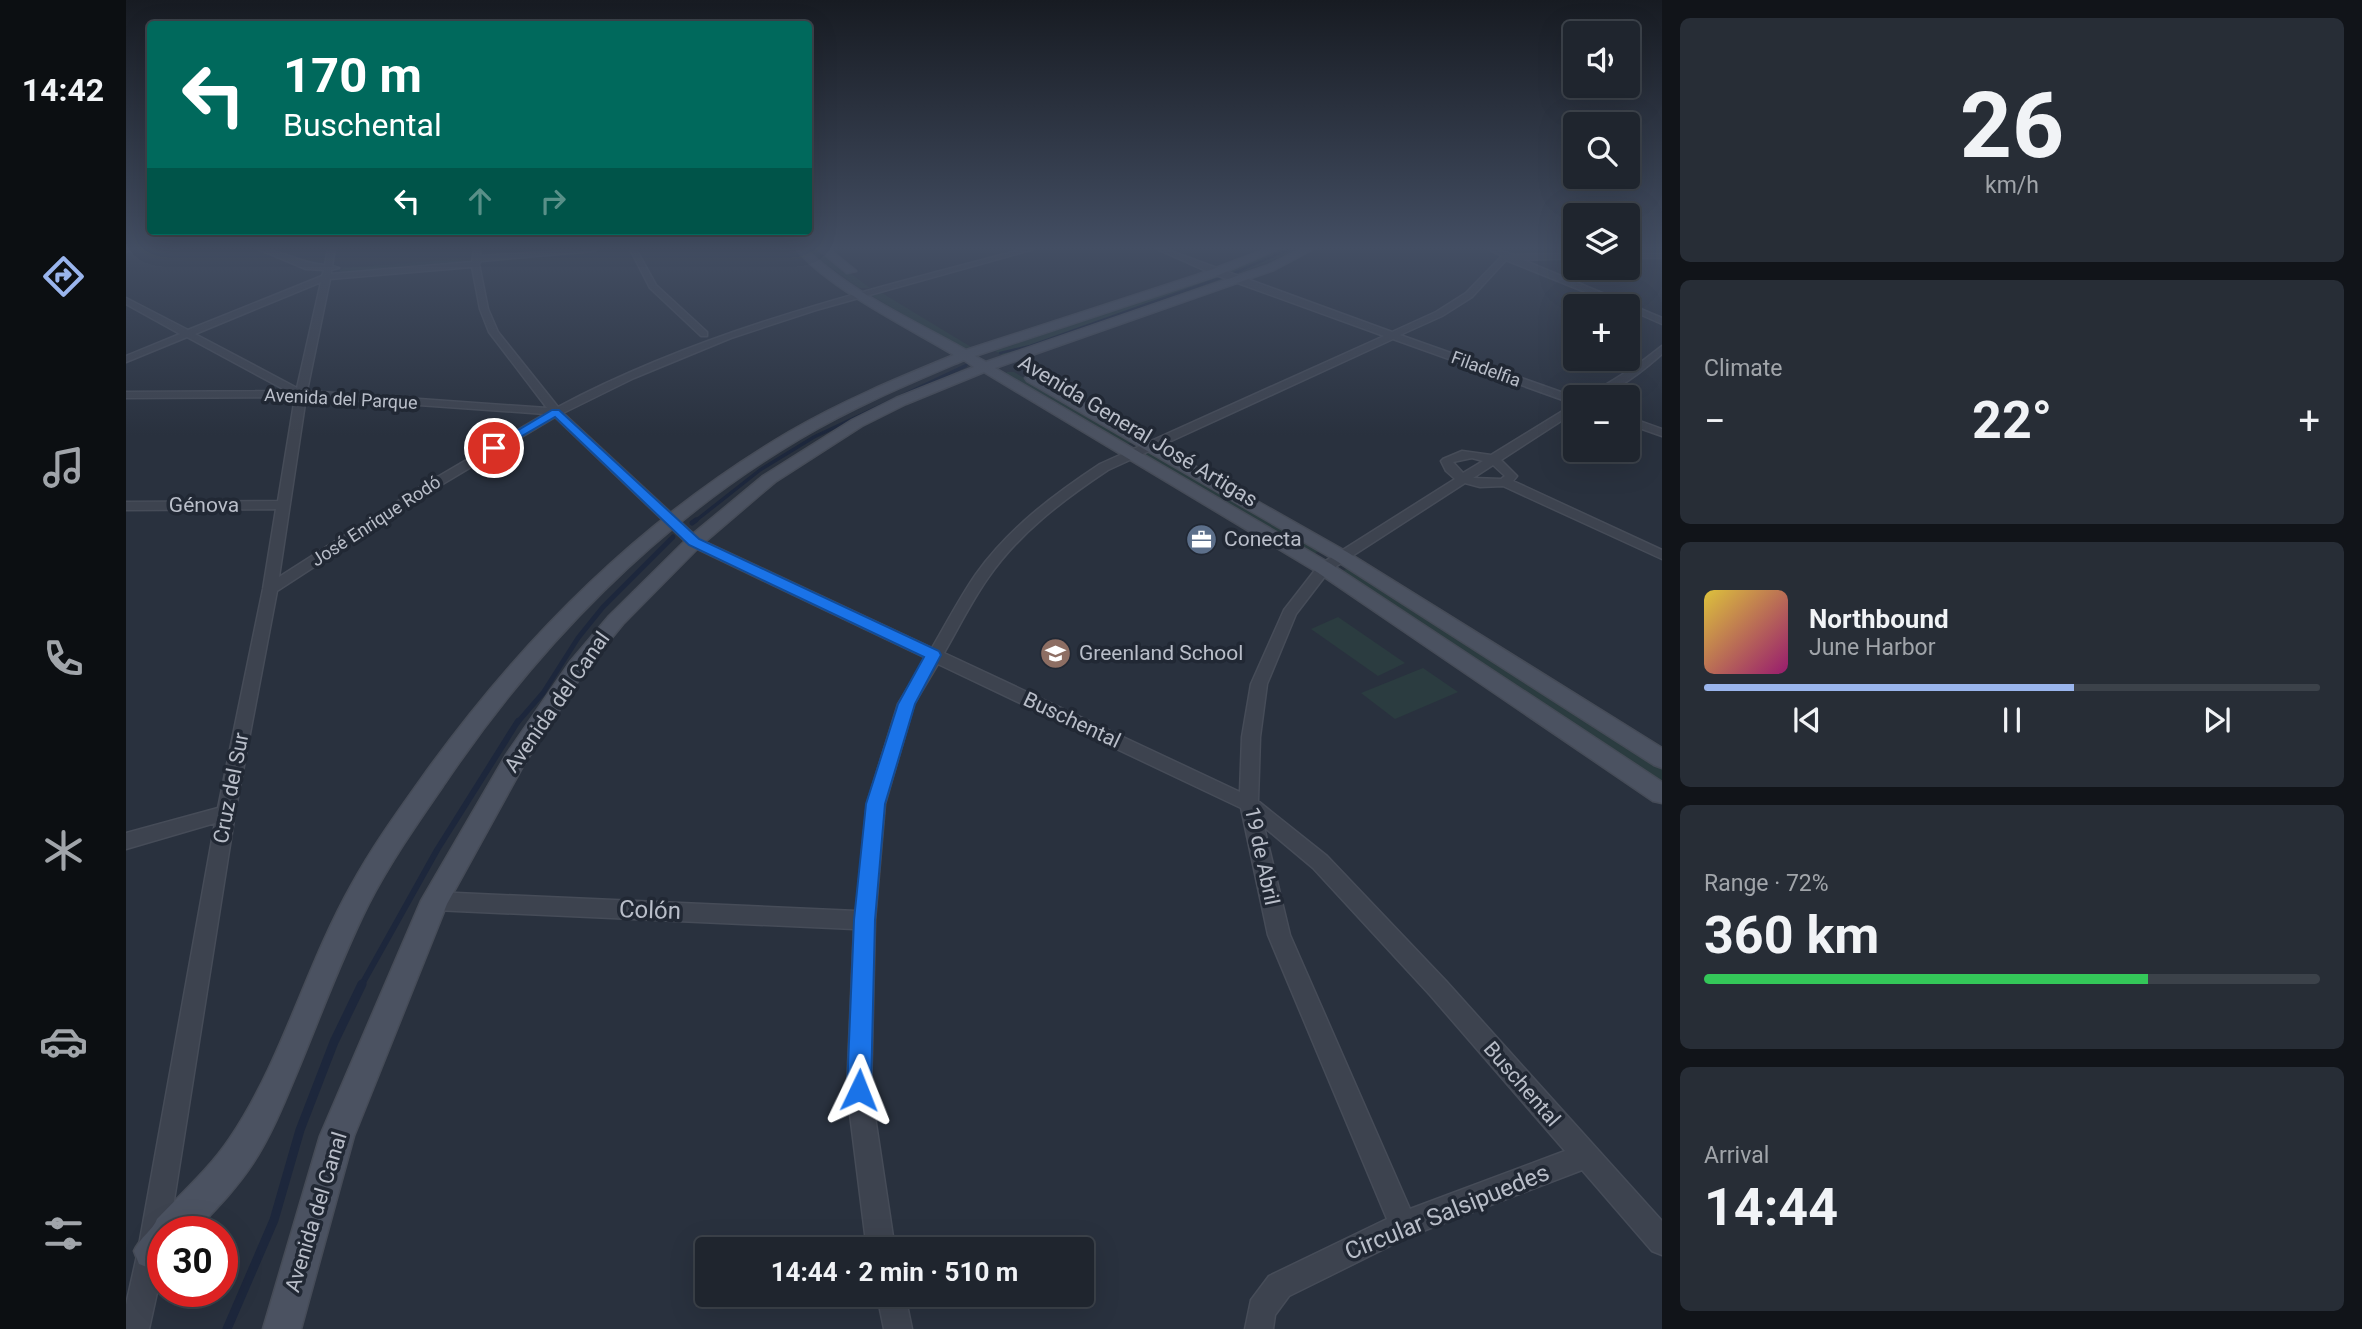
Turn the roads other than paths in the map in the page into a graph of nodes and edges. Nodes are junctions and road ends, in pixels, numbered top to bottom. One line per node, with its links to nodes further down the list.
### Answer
1 (144, 311): 15 (street)
2 (239, 311): 15 (street)
3 (319, 311): 24 (street, Cruz del Sur)
4 (485, 311): 27 (street, Buschental)
5 (680, 311): 16 (street)
6 (805, 311): 17 (street, José Enrique Rodó)
7 (895, 311): 21 (street, Avenida General José Artigas)
8 (913, 311): 21 (street, Avenida General José Artigas)
9 (1110, 311): 21 (street, Avenida del Canal)
10 (1136, 311): 21 (street, Avenida del Canal)
11 (1323, 311): 18 (street, Filadelfia)
12 (1443, 311): 18 (street)
13 (1640, 312): 14 (street)
14 (1662, 321)
15 (186, 334): 22 (street); 24 (street)
16 (704, 334): 17 (street); 19 (street)
17 (730, 335): 19 (street, José Enrique Rodó)
18 (1393, 336): 26 (street, Filadelfia); 31 (street)
19 (698, 346): 27 (street, José Enrique Rodó)
20 (1662, 349): 23 (street)
21 (983, 358): 31 (street, Avenida General José Artigas); 37 (street, Avenida del Canal); 38 (street, Avenida del Canal)
22 (126, 359)
23 (1611, 385)
24 (301, 394): 25 (street, Avenida del Parque); 27 (street, Avenida del Parque); 35 (street, Cruz del Sur)
25 (126, 395)
26 (1563, 397)
27 (555, 412): 37 (street, Buschental); 42 (street, José Enrique Rodó)
28 (1563, 415): 32 (street, 19 de Abril)
29 (1640, 425): 30 (street)
30 (1662, 433)
31 (1141, 449): 40 (street, Avenida General José Artigas); 41 (street, Avenida General José Artigas); 43 (street)
32 (1492, 460): 33 (street, 19 de Abril); 33 (street); 34 (street)
33 (1465, 478): 34 (street); 40 (street, 19 de Abril)
34 (1505, 482): 39 (street)
35 (282, 505): 36 (street, Génova); 42 (street, Cruz del Sur)
36 (126, 506)
37 (670, 518): 38 (street, Buschental); 53 (street, Avenida del Canal)
38 (694, 542): 43 (street, Buschental); 49 (street, Avenida del Canal)
39 (1662, 555)
40 (1341, 556): 41 (street, 19 de Abril); 44 (street, Avenida General José Artigas)
41 (1324, 568): 45 (street, Avenida General José Artigas); 46 (street, 19 de Abril)
42 (270, 589): 47 (street, Cruz del Sur)
43 (933, 655): 46 (street, Buschental); 50 (street)
44 (1662, 759)
45 (1662, 794)
46 (1249, 804): 51 (street, Buschental); 54 (street, 19 de Abril)
47 (226, 813): 48 (street); 52 (street, Cruz del Sur)
48 (126, 841)
49 (435, 901): 50 (street, Colón); 60 (street, Avenida del Canal)
50 (865, 920): 55 (street)
51 (1585, 1156): 54 (street, Circular Salsipuedes); 56 (street, Buschental)
52 (166, 1216)
53 (185, 1216)
54 (1403, 1225): 62 (street, Circular Salsipuedes)
55 (879, 1237)
56 (1662, 1241)
57 (147, 1290): 59 (street, Cruz del Sur)
58 (893, 1307): 61 (street)
59 (135, 1329)
60 (282, 1329)
61 (898, 1329)
62 (1259, 1329)

